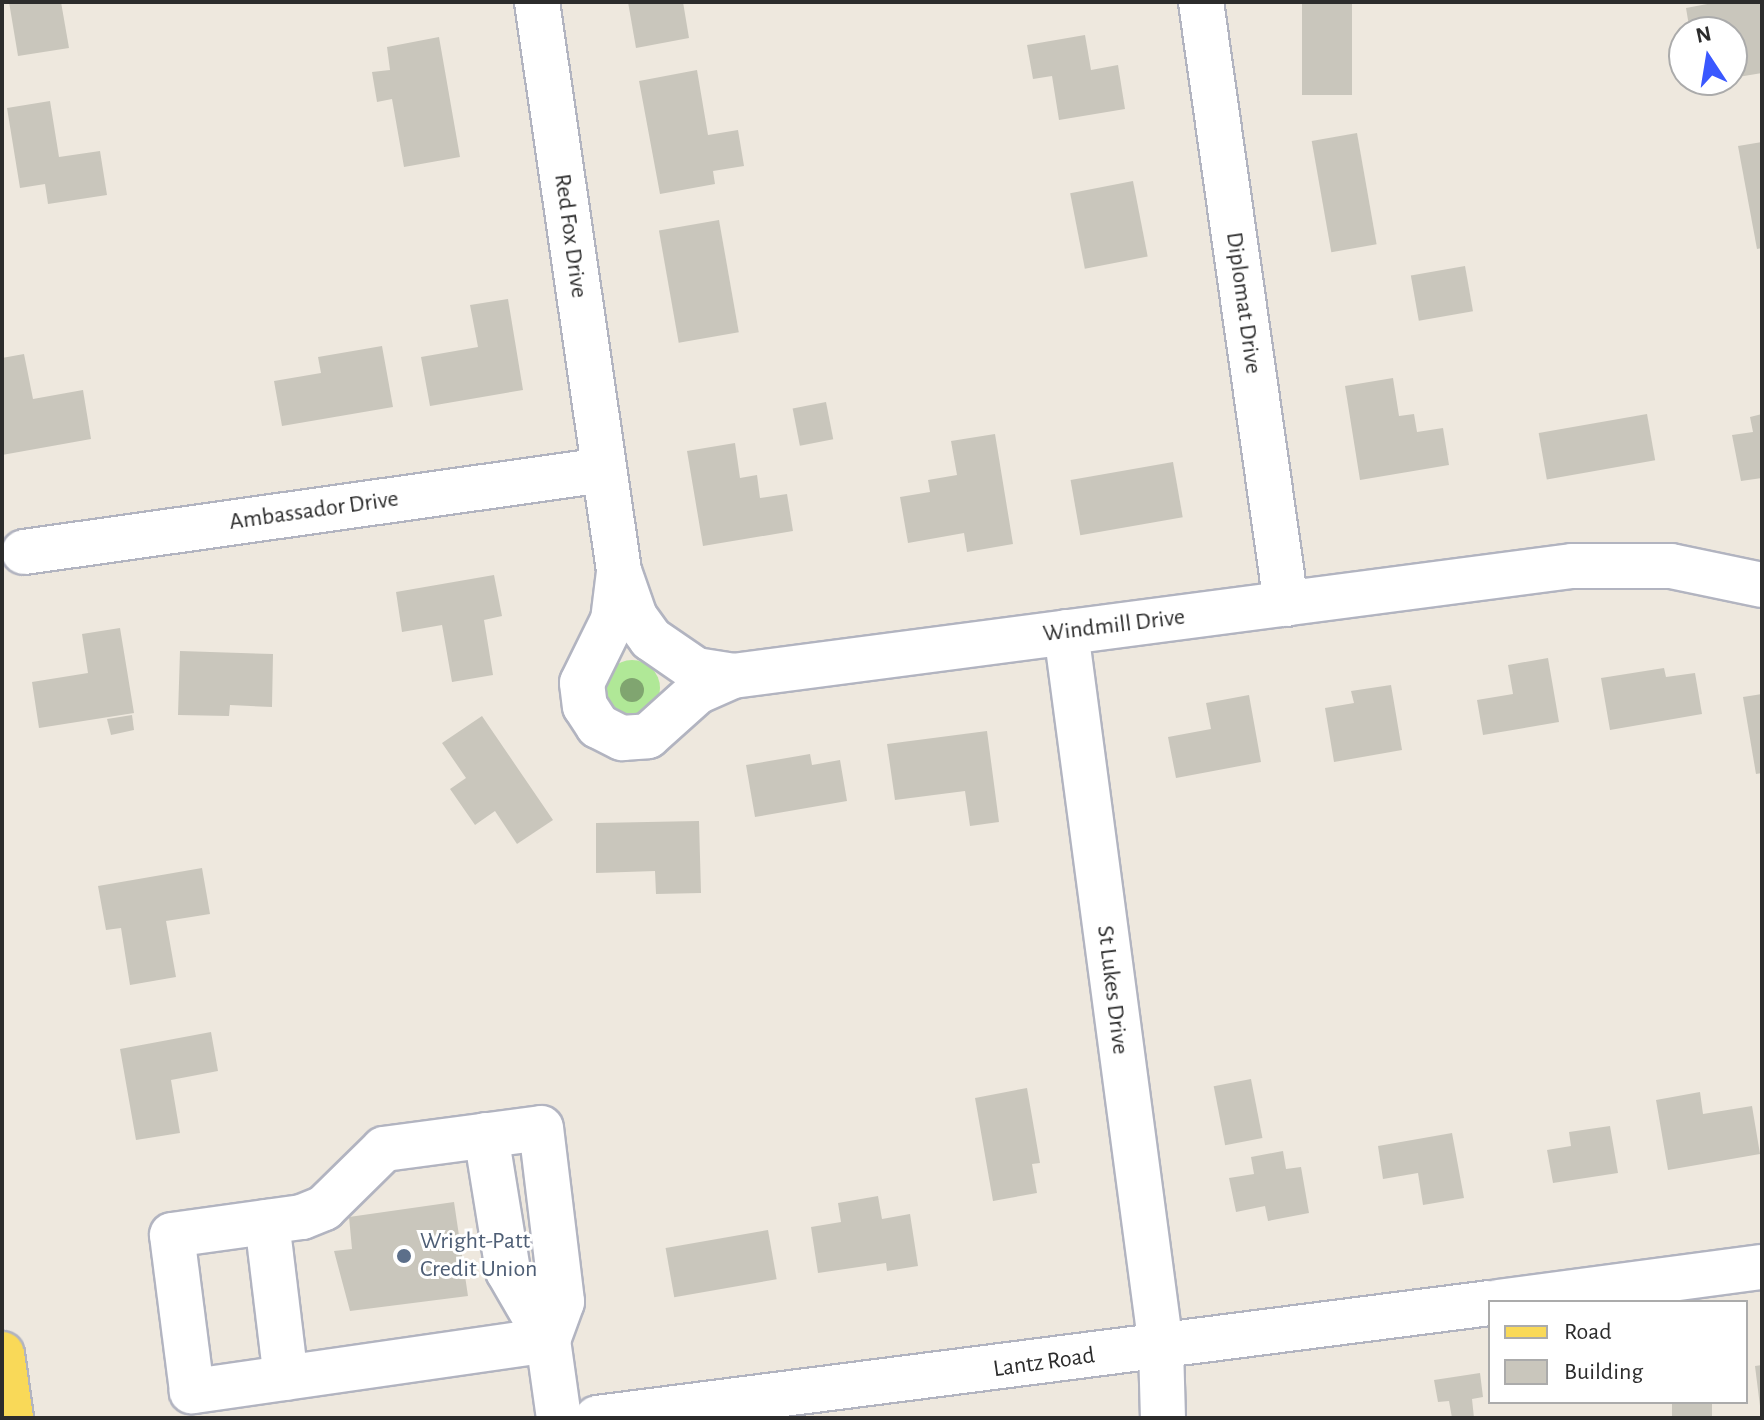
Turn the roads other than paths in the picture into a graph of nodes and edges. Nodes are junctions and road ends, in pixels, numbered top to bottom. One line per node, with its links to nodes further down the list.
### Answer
1 (537, 2): 3 (street, Red Fox Drive)
2 (1201, 2): 7 (street, Diplomat Drive)
3 (604, 470): 4 (street, Ambassador Drive); 5 (street, Windmill Drive)
4 (24, 552)
5 (619, 571): 9 (street, Windmill Drive); 9 (street)
6 (1762, 585): 7 (street, Windmill Drive)
7 (1286, 604): 8 (street, Windmill Drive)
8 (1066, 632): 9 (street, Windmill Drive); 15 (street, St Lukes Drive)
9 (733, 676)
10 (267, 1222): 14 (street); 17 (street); 17 (street)
11 (1762, 1267): 12 (street)
12 (1514, 1300)
13 (1488, 1303): 15 (street, Lantz Road)
14 (548, 1340): 17 (street); 20 (street)
15 (1161, 1347): 18 (street, Lantz Road); 22 (street, St Lukes Drive)
16 (2, 1354): 19 (main road)
17 (286, 1378)
18 (682, 1413): 21 (street, Lantz Road)
19 (11, 1418)
20 (559, 1418)
21 (597, 1418)
22 (1163, 1418)

